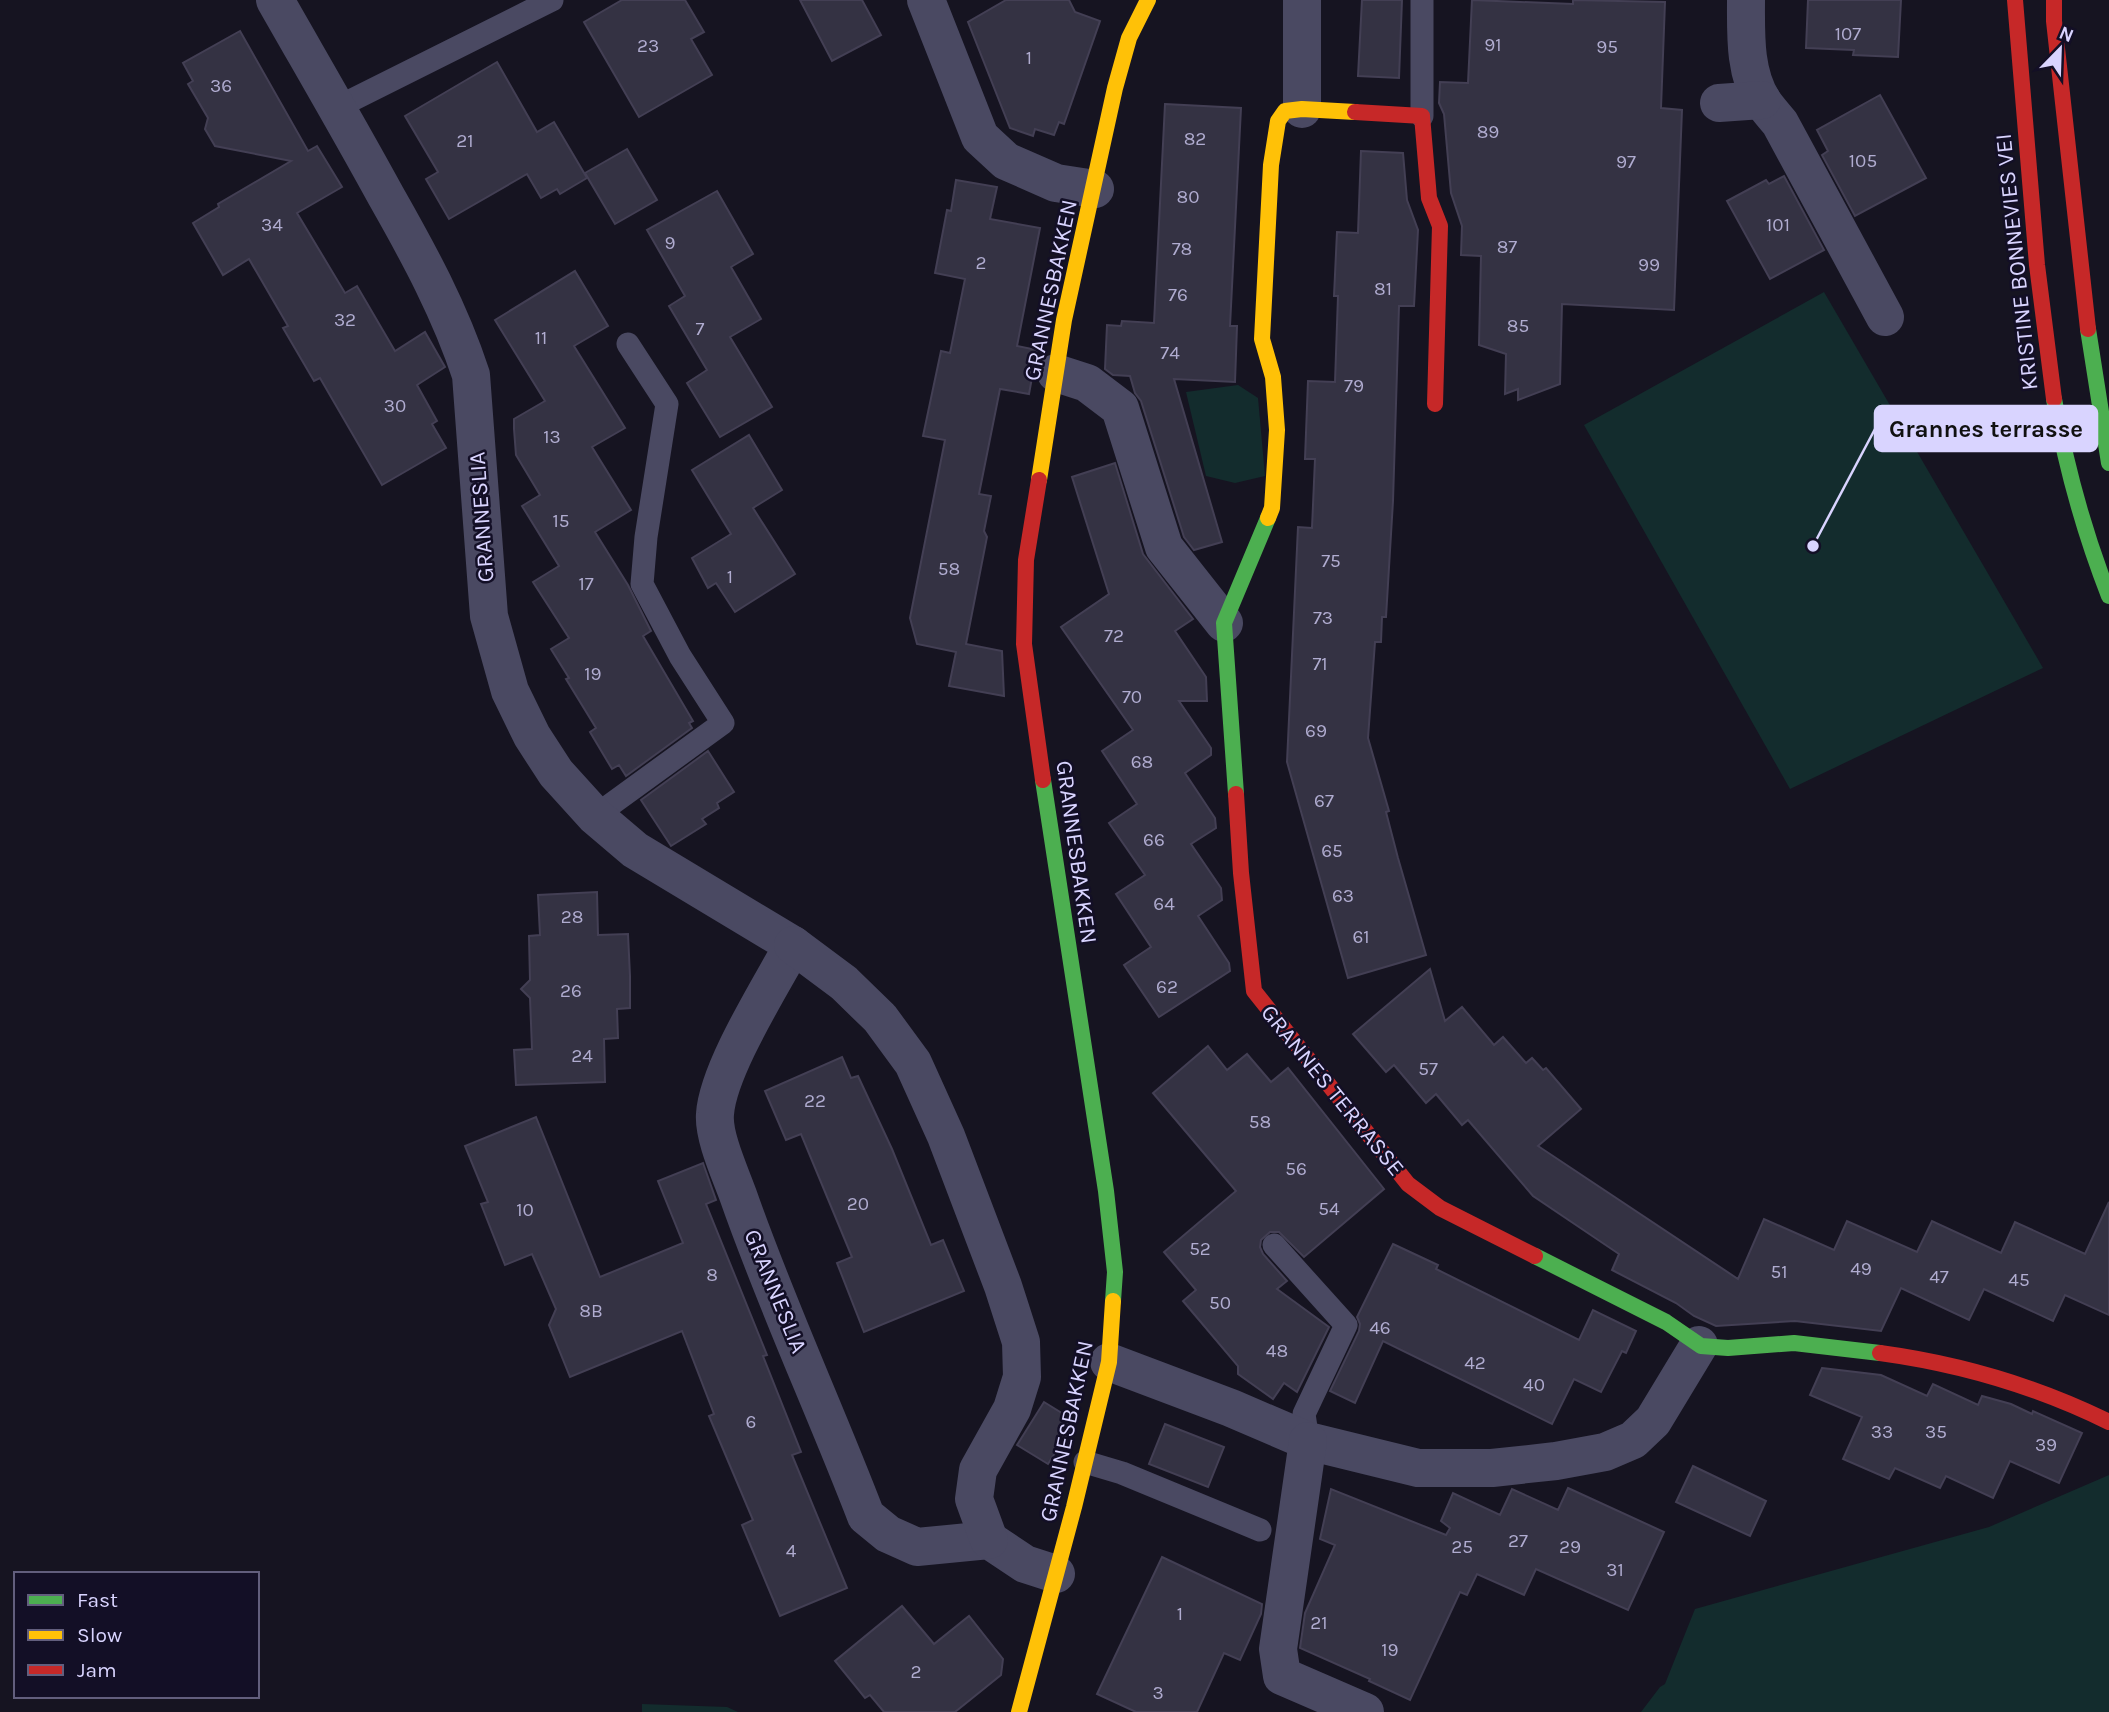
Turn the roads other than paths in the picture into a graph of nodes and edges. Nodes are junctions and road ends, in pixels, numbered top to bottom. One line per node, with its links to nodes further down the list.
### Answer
1 (275, 0): 12 (street, GRANNESLIA)
2 (552, 0): 12 (lane)
3 (926, 0): 15 (street)
4 (1148, 0): 15 (street, GRANNESBAKKEN)
5 (1302, 0): 13 (street)
6 (1422, 0): 14 (lane)
7 (1746, 0): 10 (street)
8 (2015, 0): 21 (street, KRISTINE BONNEVIES VEI)
9 (2054, 0): 20 (street)
10 (1762, 100): 11 (street); 16 (street)
11 (1719, 103)
12 (338, 107): 23 (street, GRANNESLIA)
13 (1302, 109): 14 (street); 22 (street, GRANNES TERRASSE)
14 (1422, 116): 19 (street)
15 (1095, 188): 18 (street, GRANNESBAKKEN)
16 (1885, 317)
17 (628, 344): 23 (lane)
18 (1056, 373): 22 (street); 27 (street, GRANNESBAKKEN)
19 (1435, 404)
20 (2109, 463)
21 (2109, 596)
22 (1224, 623): 26 (street, GRANNES TERRASSE)
23 (595, 816): 24 (street, GRANNESLIA)
24 (793, 946): 32 (street, GRANNESLIA); 32 (street, GRANNESLIA)
25 (1274, 1245): 29 (lane)
26 (1699, 1345): 28 (street); 29 (street)
27 (1109, 1362): 29 (street); 30 (street, GRANNESBAKKEN)
28 (2109, 1422)
29 (1308, 1441): 35 (street)
30 (1085, 1462): 31 (lane); 33 (street, GRANNESBAKKEN)
31 (1260, 1530)
32 (989, 1540): 33 (street)
33 (1056, 1574): 34 (street, GRANNESBAKKEN)
34 (1020, 1712)
35 (1365, 1712)

